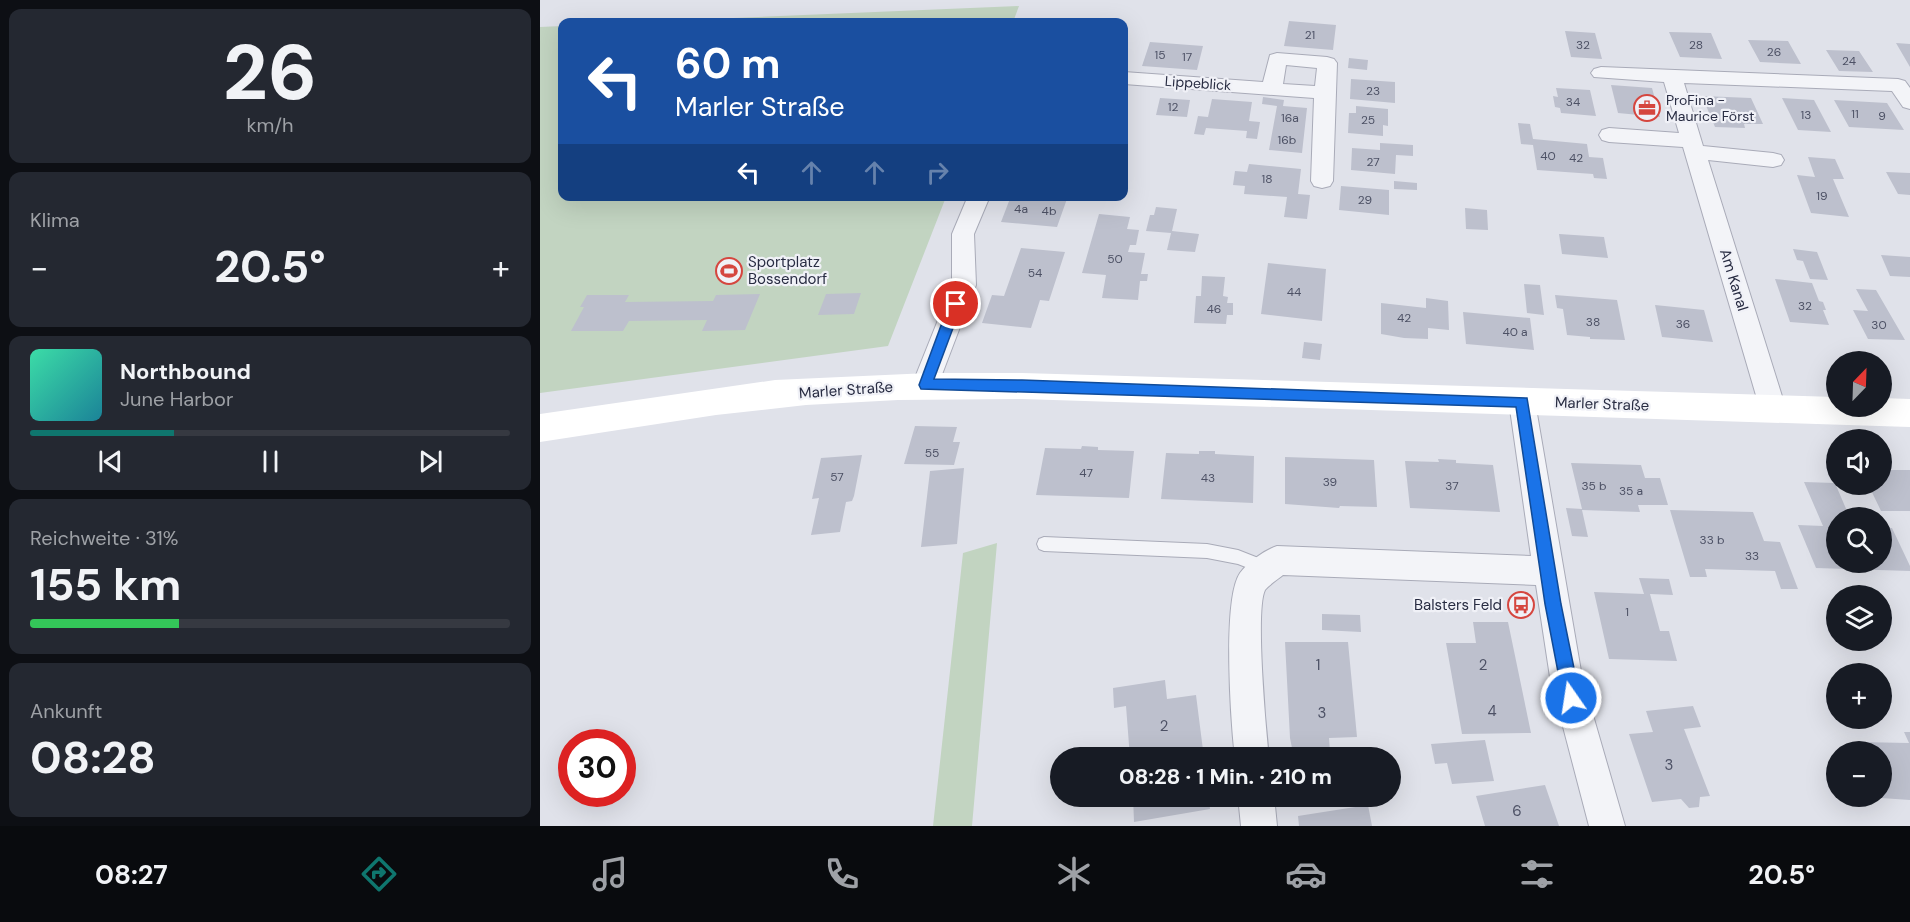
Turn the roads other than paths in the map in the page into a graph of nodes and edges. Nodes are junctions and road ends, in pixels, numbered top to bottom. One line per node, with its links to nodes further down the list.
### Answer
1 (1601, 73): 2 (street)
2 (1672, 77): 5 (street); 8 (street, Am Kanal)
3 (1128, 78): 4 (street, Lippeblick)
4 (1272, 89): 6 (street, Lippeblick); 6 (street)
5 (1906, 91)
6 (1324, 93): 10 (street)
7 (1609, 135): 8 (street)
8 (1692, 146): 9 (street); 14 (street, Am Kanal)
9 (1773, 160)
10 (1322, 181)
11 (977, 201): 12 (street)
12 (926, 385): 13 (main road, Marler Straße); 16 (main road, Marler Straße)
13 (1522, 402): 14 (main road, Marler Straße); 19 (street)
14 (1773, 409): 15 (main road, Marler Straße)
15 (1910, 413)
16 (540, 428)
17 (1044, 544): 18 (lane)
18 (1268, 568): 19 (street); 20 (street)
19 (1549, 571): 23 (street)
20 (1251, 747)
21 (1257, 807): 22 (street)
22 (1259, 826)
23 (1607, 826)

